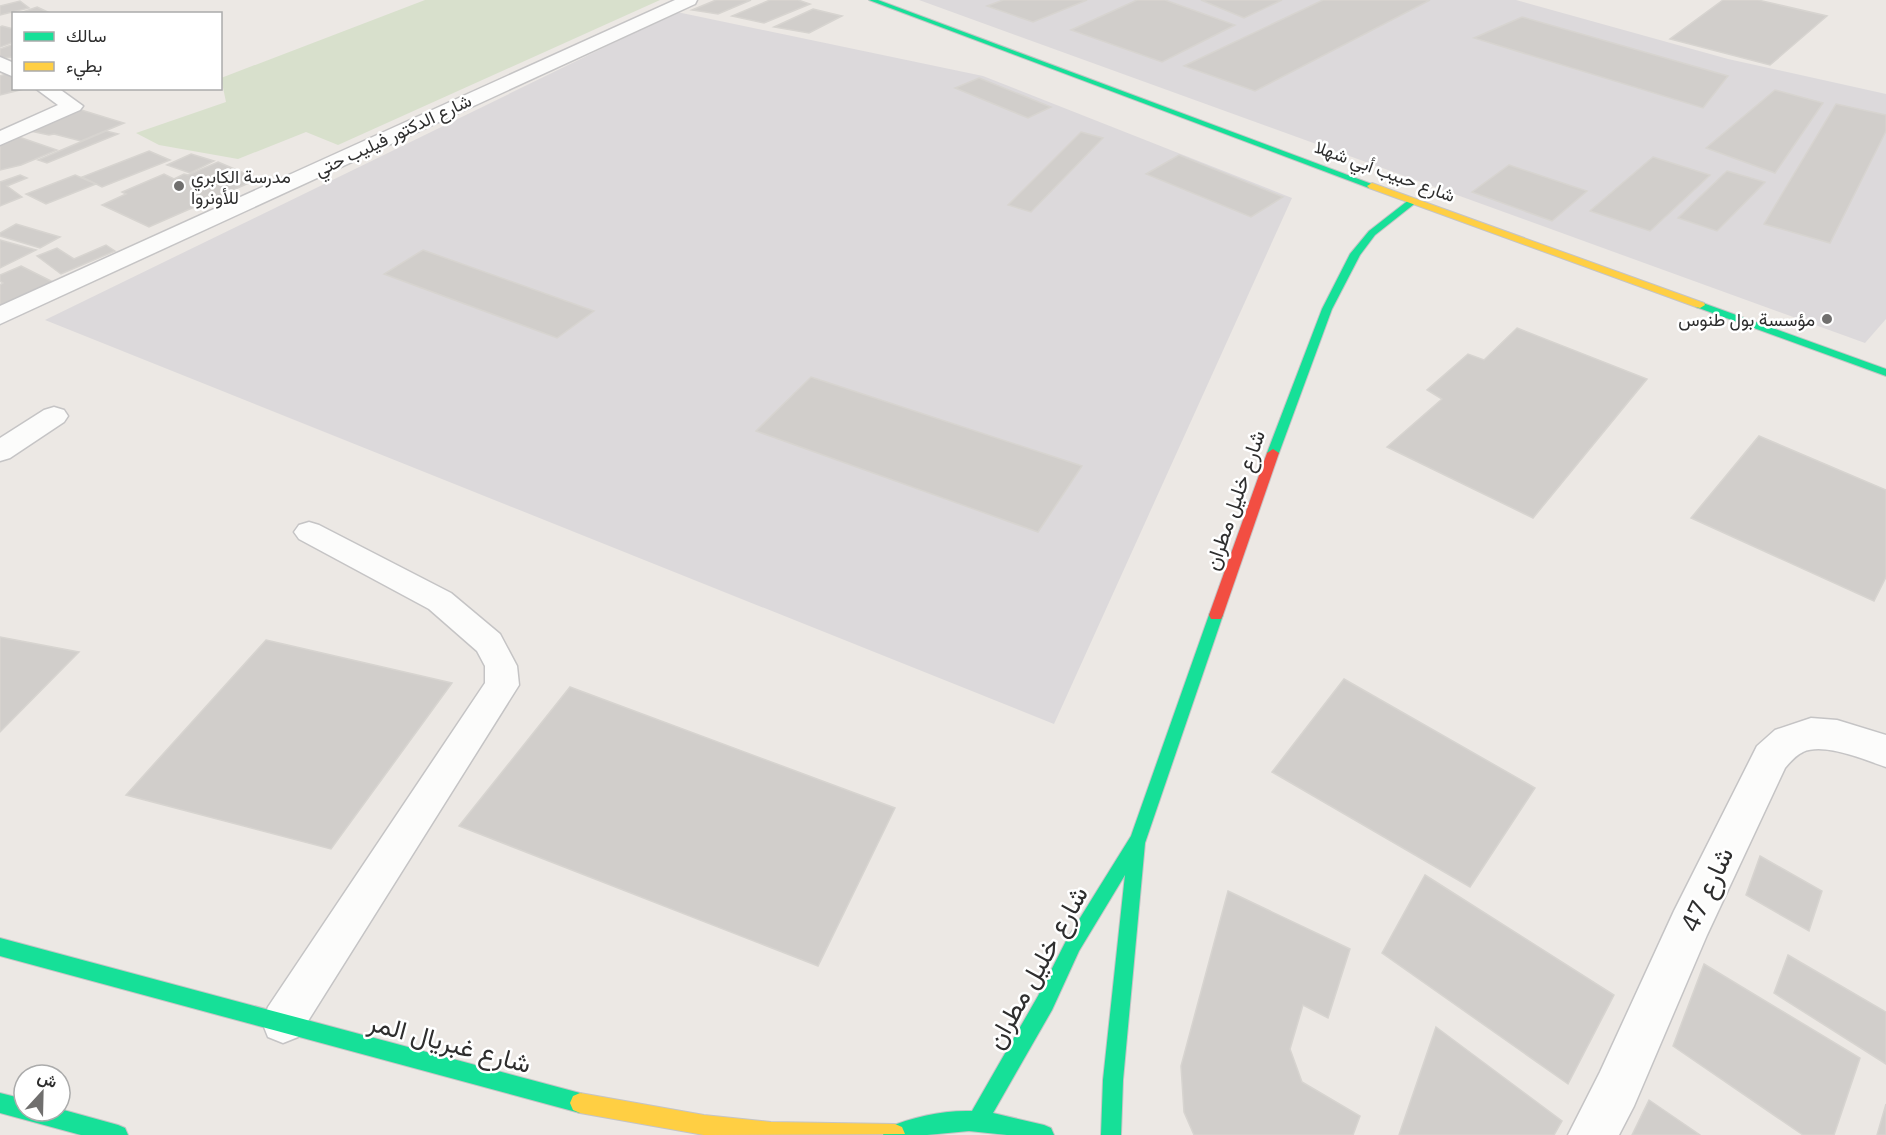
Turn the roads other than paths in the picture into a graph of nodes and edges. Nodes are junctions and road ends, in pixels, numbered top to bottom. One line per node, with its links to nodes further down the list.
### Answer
1 (689, 0): 6 (street, شارع الدكتور فيليب حتي)
2 (872, 0): 5 (main road, شارع حبيب أبي شهلا)
3 (47, 90): 4 (street)
4 (0, 139)
5 (1413, 201): 7 (main road, شارع حبيب أبي شهلا); 12 (main road, شارع خليل مطران)
6 (0, 316)
7 (1886, 373)
8 (54, 416): 9 (street)
9 (0, 451)
10 (309, 532): 14 (lane)
11 (1886, 751): 21 (street, شارع 47)
12 (1138, 839): 15 (main road, شارع خليل مطران); 20 (main road, شارع خليل مطران)
13 (0, 947): 14 (main road, شارع غبريال المر)
14 (283, 1022): 17 (main road, شارع غبريال المر)
15 (979, 1118): 17 (main road, شارع غبريال المر); 19 (main road, شارع غبريال المر)
16 (72, 1122): 18 (main road)
17 (894, 1134)
18 (118, 1135)
19 (1044, 1135)
20 (1111, 1135)
21 (1593, 1135)

